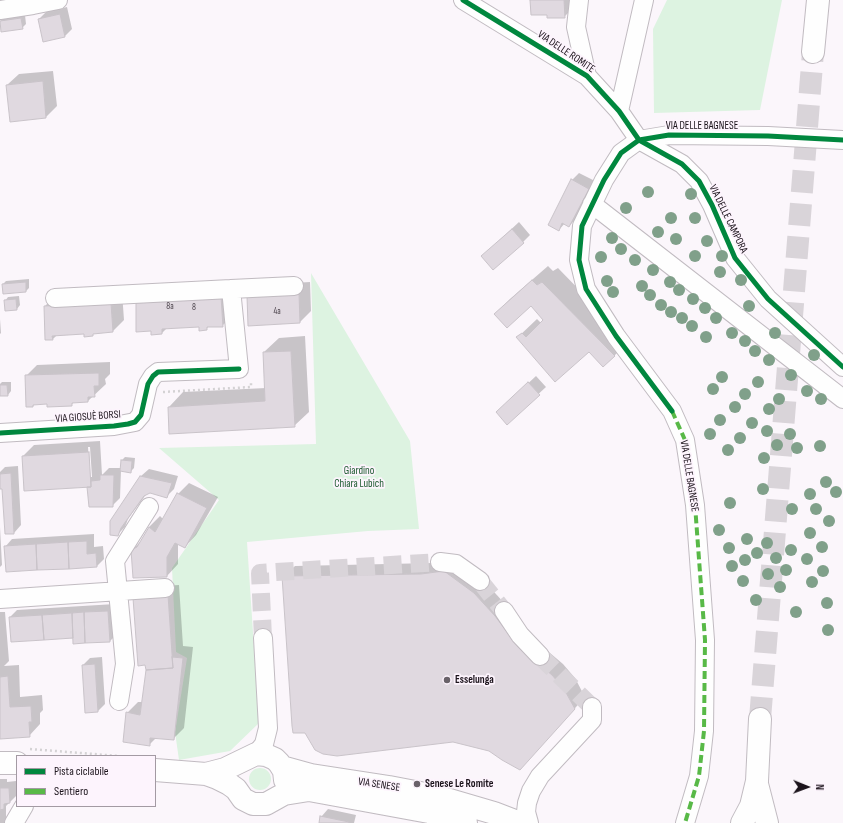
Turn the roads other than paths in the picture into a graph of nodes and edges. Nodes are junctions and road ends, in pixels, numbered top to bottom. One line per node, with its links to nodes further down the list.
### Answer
1 (58, 0): 6 (street)
2 (464, 0): 8 (street, VIA DELLE ROMITE)
3 (579, 0): 8 (street)
4 (644, 0): 9 (street)
5 (818, 0): 7 (main road)
6 (0, 10)
7 (813, 52)
8 (588, 76): 9 (street, VIA DELLE ROMITE)
9 (619, 111): 10 (street, VIA DELLE ROMITE)
10 (639, 140): 11 (street, VIA DELLE BAGNESE); 12 (street, VIA DELLE BAGNESE); 16 (street, VIA DELLE CAMPORA)
11 (843, 140)
12 (592, 204): 17 (street); 45 (street, VIA DELLE BAGNESE)
13 (294, 286): 14 (street)
14 (231, 289): 15 (street); 18 (street, VIA GIOSUÈ BORSI)
15 (55, 298)
16 (843, 366)
17 (843, 399)
18 (0, 433)
19 (149, 507): 23 (street)
20 (440, 562): 21 (street)
21 (480, 581)
22 (165, 588): 23 (street)
23 (117, 592): 24 (street); 28 (street)
24 (0, 599)
25 (504, 611): 27 (street)
26 (264, 638): 31 (street)
27 (540, 656)
28 (119, 701)
29 (592, 707): 44 (street)
30 (760, 719): 37 (main road)
31 (250, 757): 34 (main road, VIA SENESE); 36 (main road, VIA SENESE); 38 (main road)
32 (16, 758): 33 (main road)
33 (0, 763)
34 (282, 767): 39 (main road); 43 (main road, VIA SENESE)
35 (156, 770): 36 (main road, VIA SENESE)
36 (206, 774): 38 (main road, VIA SENESE)
37 (757, 781): 46 (main road); 47 (main road)
38 (236, 789): 39 (main road, VIA SENESE)
39 (279, 796): 42 (main road, VIA SENESE)
40 (23, 807): 41 (street)
41 (14, 823)
42 (466, 823)
43 (520, 823)
44 (529, 823)
45 (684, 823)
46 (742, 823)
47 (767, 823)

